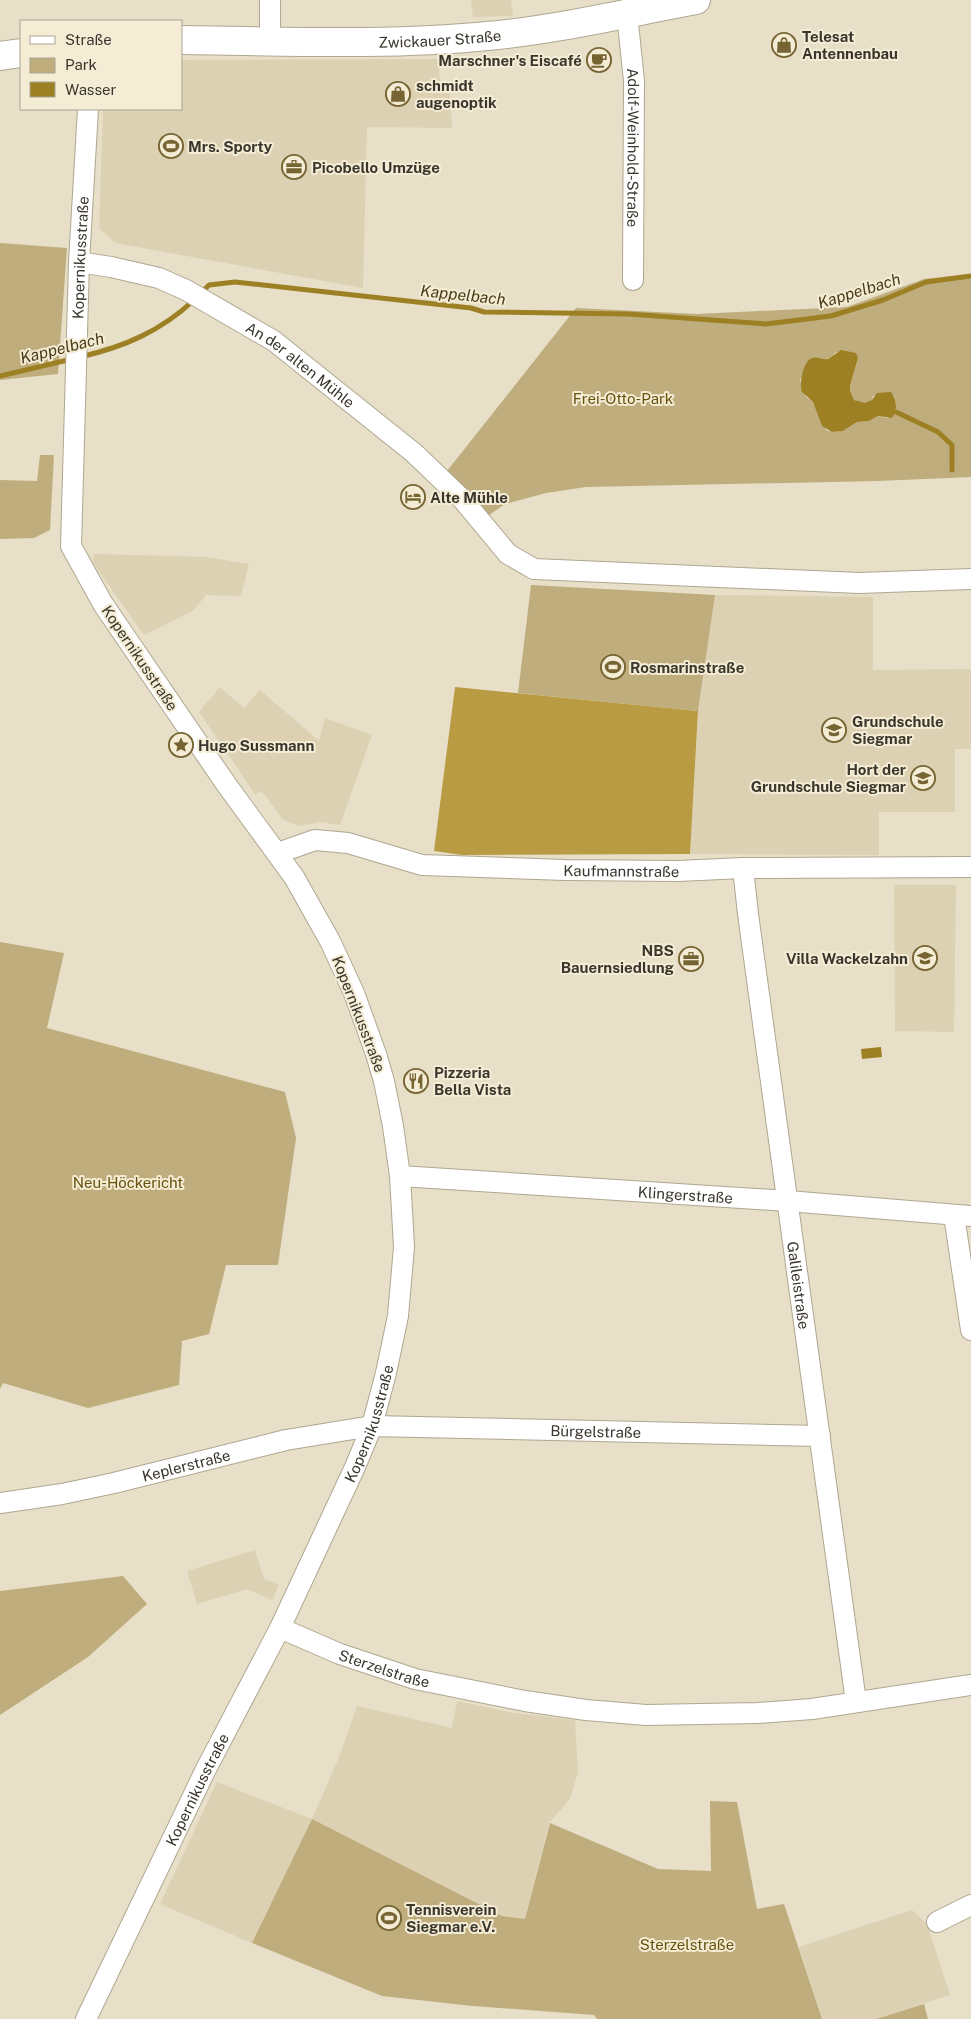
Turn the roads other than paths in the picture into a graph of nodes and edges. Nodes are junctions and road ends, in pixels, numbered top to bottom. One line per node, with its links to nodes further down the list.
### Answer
1 (270, 0): 5 (street)
2 (696, 0): 3 (main road, Zwickauer Straße)
3 (627, 14): 5 (main road, Zwickauer Straße); 10 (street, Adolf-Weinhold-Straße)
4 (182, 40): 5 (main road, Zwickauer Straße)
5 (270, 41)
6 (20, 53): 7 (main road)
7 (0, 56)
8 (88, 110): 9 (street, Kopernikusstraße)
9 (79, 262): 11 (street, An der alten Mühle); 12 (street, Kopernikusstraße)
10 (633, 280)
11 (971, 579)
12 (278, 853): 14 (street, Kaufmannstraße); 15 (street, Kopernikusstraße)
13 (971, 867): 14 (street, Kaufmannstraße)
14 (744, 868): 16 (street, Galileistraße)
15 (400, 1176): 16 (street, Klingerstraße); 19 (street, Kopernikusstraße)
16 (788, 1201): 17 (street, Klingerstraße); 20 (street, Galileistraße)
17 (963, 1215): 18 (street)
18 (971, 1330)
19 (372, 1426): 20 (street, Bürgelstraße); 21 (street, Keplerstraße); 22 (street, Kopernikusstraße)
20 (820, 1436): 24 (street, Galileistraße)
21 (0, 1503)
22 (280, 1628): 24 (street, Sterzelstraße); 27 (street, Kopernikusstraße)
23 (971, 1685): 24 (street, Sterzelstraße)
24 (856, 1702)
25 (971, 1905): 26 (street)
26 (937, 1922)
27 (86, 2019)

